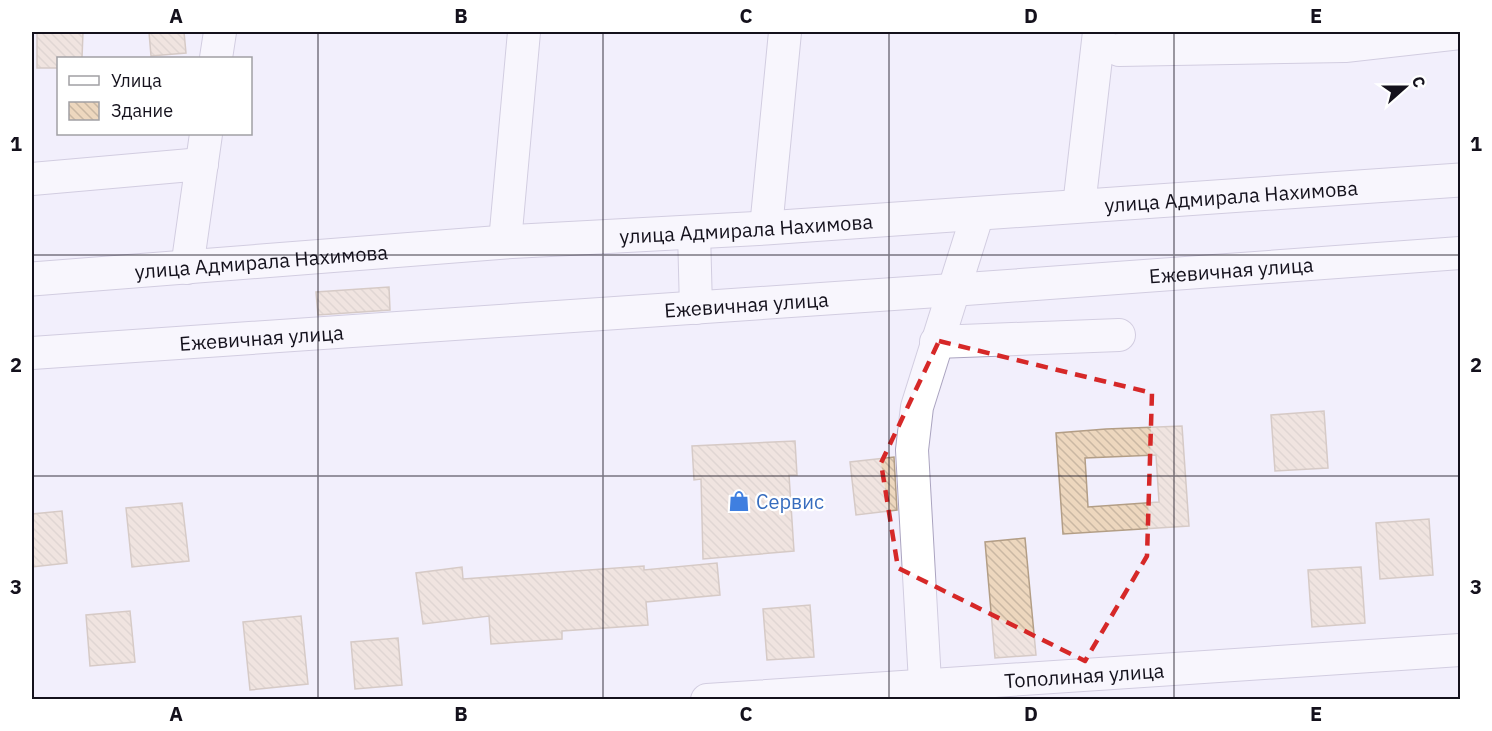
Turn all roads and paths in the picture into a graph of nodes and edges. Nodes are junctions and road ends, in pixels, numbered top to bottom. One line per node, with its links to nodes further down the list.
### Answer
1 (220, 32): 7 (street)
2 (524, 32): 16 (street)
3 (784, 32): 14 (street)
4 (1461, 33): 5 (street)
5 (1350, 39): 6 (street)
6 (1112, 41): 12 (street)
7 (216, 57)
8 (206, 135): 9 (street)
9 (202, 164): 10 (street); 18 (street)
10 (32, 179)
11 (1461, 180): 12 (main road, улица Адмирала Нахимова)
12 (1079, 206): 13 (main road, улица Адмирала Нахимова)
13 (978, 213): 14 (main road, улица Адмирала Нахимова); 20 (street)
14 (766, 228): 15 (main road, улица Адмирала Нахимова)
15 (694, 232): 16 (main road, улица Адмирала Нахимова); 21 (street)
16 (506, 242): 18 (main road, улица Адмирала Нахимова)
17 (1461, 253): 20 (street, Ежевичная улица)
18 (187, 268): 19 (main road, улица Адмирала Нахимова)
19 (32, 279)
20 (952, 290): 21 (street, Ежевичная улица); 23 (street)
21 (696, 308): 24 (street, Ежевичная улица)
22 (1119, 335): 23 (street)
23 (936, 342): 26 (street)
24 (32, 353)
25 (1461, 650): 26 (street, Тополиная улица)
26 (926, 692): 27 (street, Тополиная улица)
27 (707, 699)

